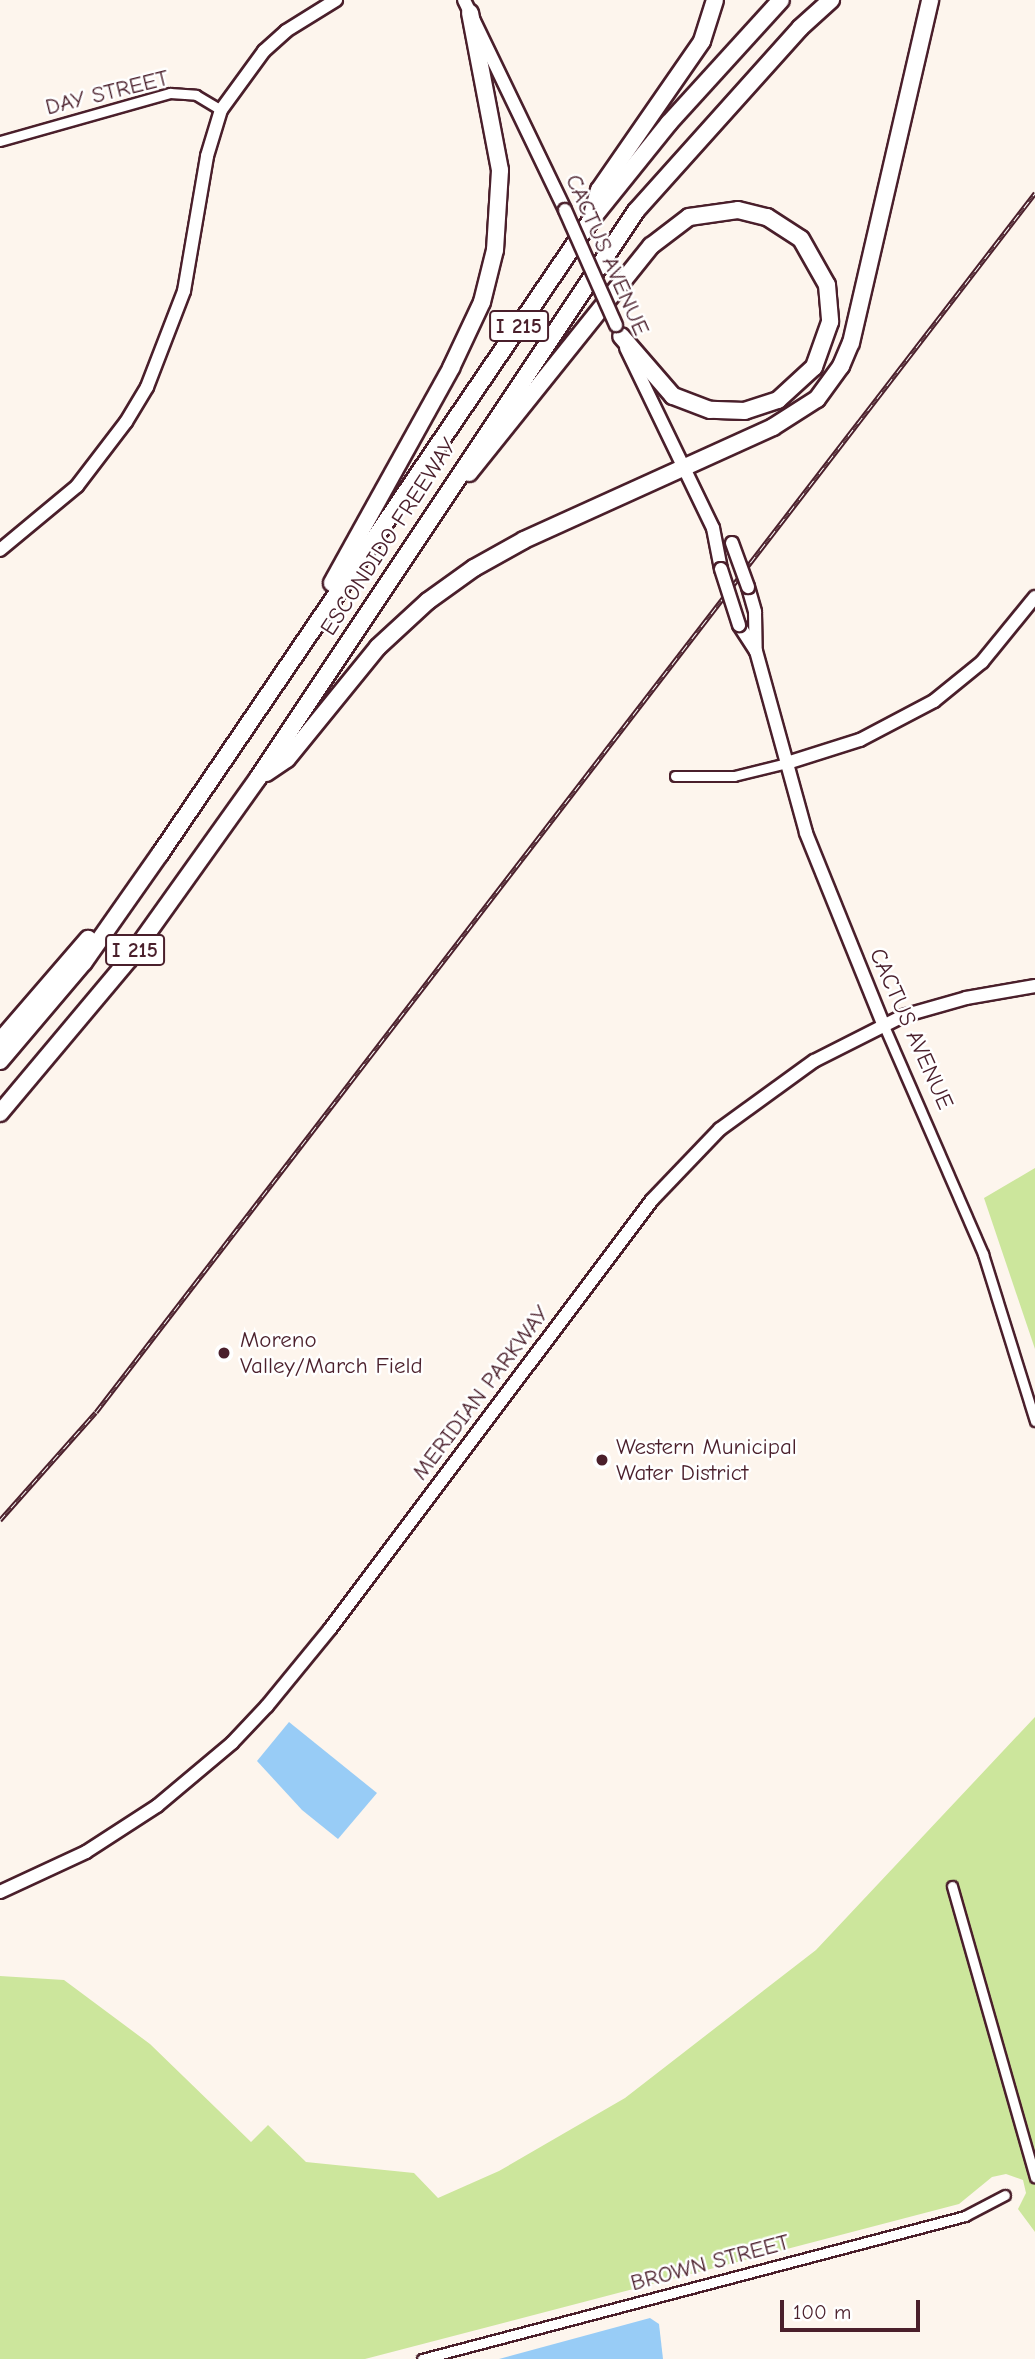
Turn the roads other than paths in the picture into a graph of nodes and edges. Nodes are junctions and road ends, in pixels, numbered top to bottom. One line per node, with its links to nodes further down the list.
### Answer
1 (336, 0): 7 (main road)
2 (715, 0): 9 (highway)
3 (781, 0): 9 (highway, ESCONDIDO FREEWAY / I 215)
4 (831, 0): 14 (highway, ESCONDIDO FREEWAY / I 215)
5 (930, 0): 11 (highway)
6 (467, 6): 10 (main road, CACTUS AVENUE, bridge); 17 (highway)
7 (221, 110): 8 (street, DAY STREET); 13 (main road)
8 (0, 141)
9 (591, 220): 17 (highway, ESCONDIDO FREEWAY / I 215)
10 (618, 331): 11 (main road, CACTUS AVENUE); 14 (highway)
11 (684, 469): 12 (main road, CACTUS AVENUE); 20 (highway)
12 (713, 528): 16 (main road, CACTUS AVENUE, bridge); 16 (main road, CACTUS AVENUE, bridge)
13 (0, 550)
14 (397, 566): 20 (highway, ESCONDIDO FREEWAY / I 215)
15 (1035, 597): 18 (main road)
16 (755, 650): 18 (main road, CACTUS AVENUE)
17 (285, 668): 21 (highway, ESCONDIDO FREEWAY / I 215)
18 (787, 763): 19 (street); 23 (main road, CACTUS AVENUE)
19 (675, 776)
20 (258, 778): 26 (highway, ESCONDIDO FREEWAY / I 215)
21 (160, 855): 24 (highway); 25 (highway, ESCONDIDO FREEWAY / I 215)
22 (1035, 986): 23 (main road, MERIDIAN PARKWAY)
23 (884, 1026): 27 (street, CACTUS AVENUE); 29 (main road, MERIDIAN PARKWAY)
24 (0, 1041)
25 (0, 1061)
26 (0, 1113)
27 (1035, 1421)
28 (952, 1886): 30 (street)
29 (0, 1892)
30 (1035, 2177)
31 (1004, 2195): 32 (street, BROWN STREET)
32 (422, 2359)

